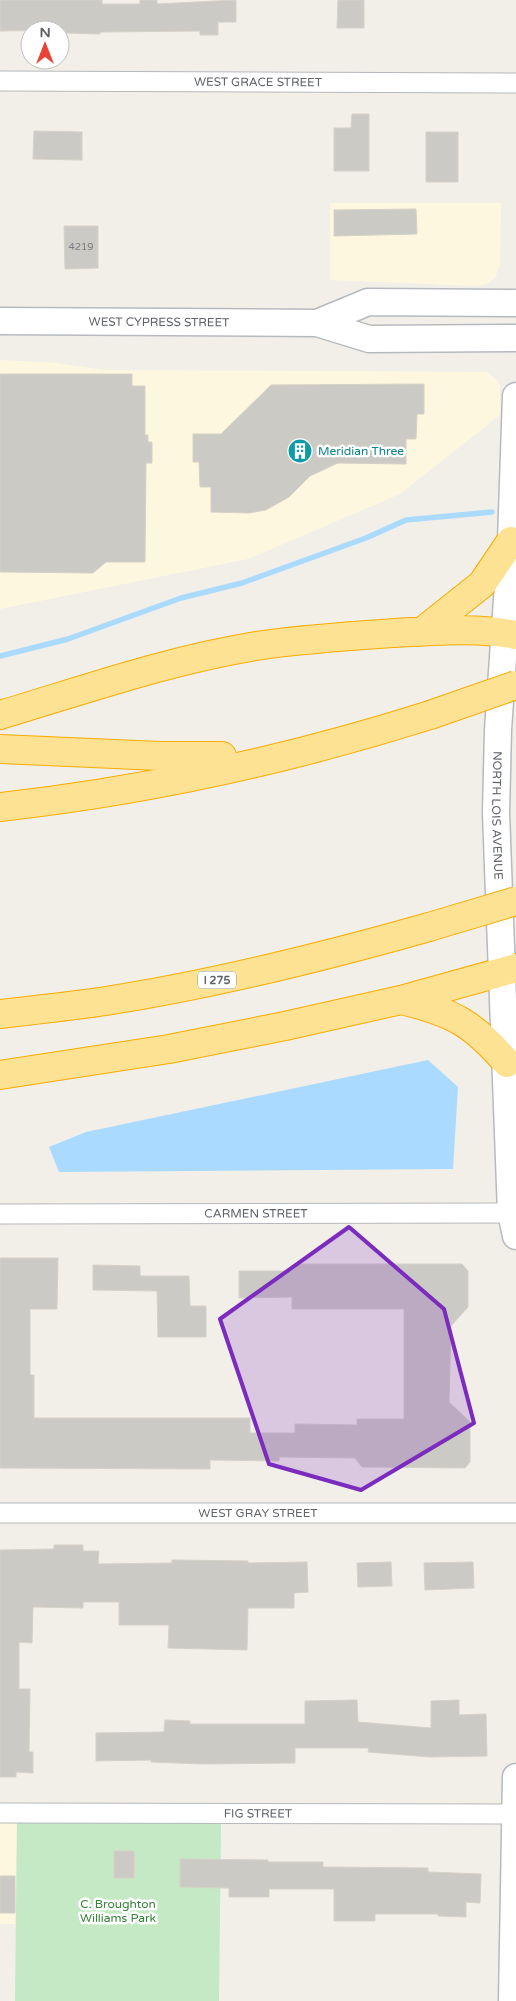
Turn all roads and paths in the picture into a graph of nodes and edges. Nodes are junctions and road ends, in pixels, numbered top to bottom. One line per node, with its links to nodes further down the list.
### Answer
1 (0, 81): 2 (street, WEST GRACE STREET)
2 (516, 84)
3 (516, 303): 5 (street, WEST CYPRESS STREET)
4 (0, 321): 5 (street, WEST CYPRESS STREET)
5 (316, 323): 6 (street, WEST CYPRESS STREET)
6 (516, 338)
7 (516, 396): 8 (street, NORTH LOIS AVENUE)
8 (512, 541): 9 (highway); 10 (street, NORTH LOIS AVENUE)
9 (423, 631): 10 (highway); 12 (highway)
10 (510, 634): 17 (street, NORTH LOIS AVENUE)
11 (516, 685): 14 (highway, bridge)
12 (0, 715)
13 (13, 749): 14 (highway)
14 (306, 751): 15 (highway)
15 (0, 807)
16 (516, 901): 19 (highway, I 275, bridge)
17 (510, 969): 18 (highway); 20 (street, NORTH LOIS AVENUE)
18 (401, 1000): 20 (highway); 21 (highway)
19 (0, 1014)
20 (506, 1063): 23 (street, NORTH LOIS AVENUE)
21 (0, 1075)
22 (0, 1214): 23 (street, CARMEN STREET)
23 (514, 1224)
24 (0, 1513): 25 (street, WEST GRAY STREET)
25 (516, 1513)
26 (516, 1777): 27 (street)
27 (516, 1801): 28 (street, FIG STREET); 29 (street)
28 (0, 1813)
29 (512, 2001)

